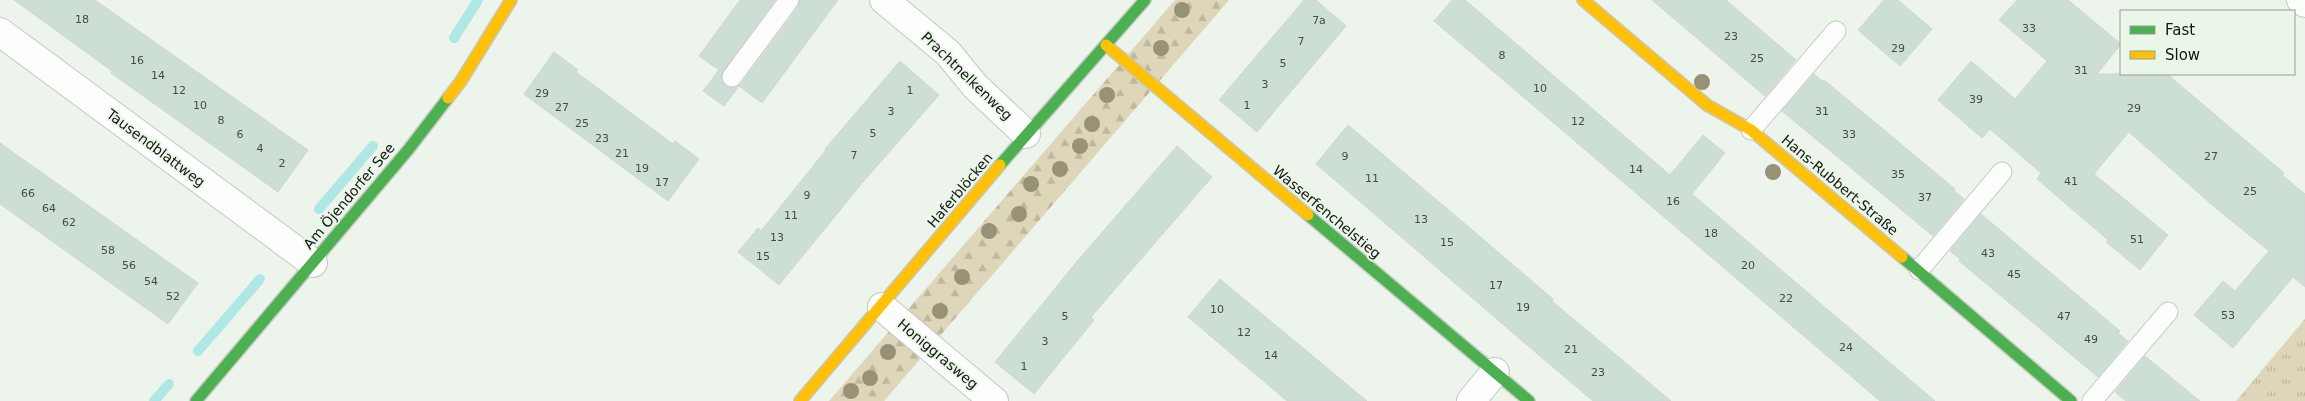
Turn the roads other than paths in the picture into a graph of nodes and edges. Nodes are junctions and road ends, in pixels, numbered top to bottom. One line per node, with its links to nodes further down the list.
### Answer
1 (511, 0): 15 (street, Am Öjendorfer See)
2 (789, 0): 11 (lane)
3 (884, 0): 13 (street, Prachtnelkenweg)
4 (1145, 0): 10 (street, Haferblöcken)
5 (1583, 0): 12 (street, Hans-Rubbert-Straße)
6 (2301, 0): 7 (street)
7 (2305, 3)
8 (1836, 31): 12 (lane)
9 (0, 32): 15 (street, Tausendblattweg)
10 (1106, 45): 13 (street, Haferblöcken); 19 (street, Wasserfenchelstieg)
11 (732, 76)
12 (1751, 130): 16 (street, Hans-Rubbert-Straße)
13 (1026, 134): 17 (street, Haferblöcken)
14 (2002, 172): 16 (lane)
15 (313, 263): 20 (street, Am Öjendorfer See)
16 (1919, 270): 25 (street, Hans-Rubbert-Straße)
17 (882, 307): 21 (street, Haferblöcken); 22 (street, Honiggrasweg)
18 (2168, 312): 26 (lane)
19 (1495, 372): 23 (street); 24 (street, Wasserfenchelstieg)
20 (196, 401)
21 (800, 401)
22 (994, 401)
23 (1471, 401)
24 (1530, 401)
25 (2071, 401)
26 (2092, 401)

